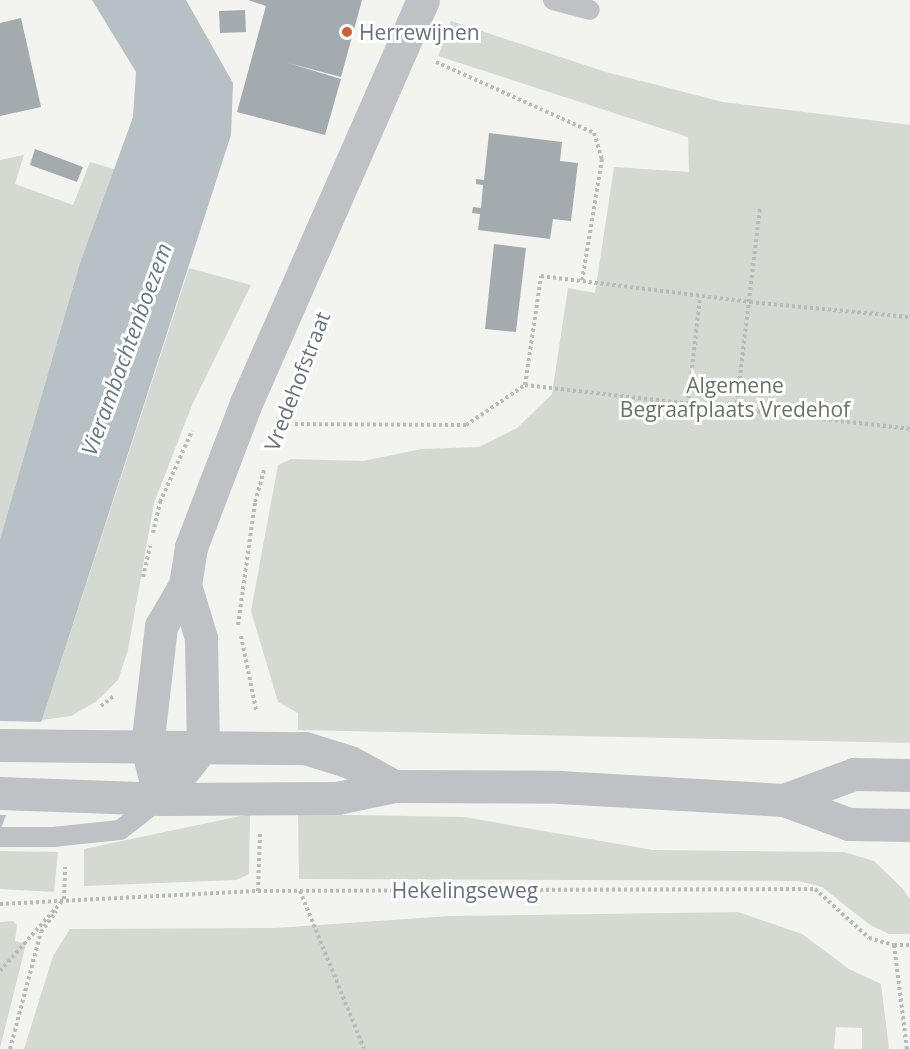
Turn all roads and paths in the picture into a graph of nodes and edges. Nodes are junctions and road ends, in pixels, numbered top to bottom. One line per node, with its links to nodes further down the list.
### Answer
1 (423, 0): 20 (street, Vredehofstraat)
2 (553, 0): 3 (lane)
3 (590, 10)
4 (437, 50): 5 (path)
5 (433, 60): 6 (path); 8 (path)
6 (428, 71)
7 (760, 208): 10 (path)
8 (582, 281): 9 (path); 12 (path)
9 (700, 297): 10 (path); 13 (path)
10 (750, 302): 11 (path); 14 (path)
11 (910, 317)
12 (525, 385): 13 (path); 16 (path)
13 (687, 404): 14 (path)
14 (736, 409): 17 (path)
15 (281, 413): 16 (path, Vredehofstraat)
16 (277, 424): 18 (path, Vredehofstraat)
17 (910, 429)
18 (274, 435)
19 (267, 457): 23 (path, Vredehofstraat)
20 (185, 585): 22 (street, Vredehofstraat); 24 (street, Vredehofstraat)
21 (0, 745): 24 (street)
22 (203, 746): 23 (street); 24 (street); 29 (street)
23 (261, 746): 26 (street)
24 (147, 747): 29 (street, Vredehofstraat)
25 (910, 776): 30 (street)
26 (394, 786): 28 (street); 30 (street)
27 (11, 794): 29 (street)
28 (259, 797): 29 (street); 33 (path)
29 (160, 799): 32 (lane)
30 (784, 800): 31 (street)
31 (910, 825)
32 (0, 837)
33 (258, 891): 34 (path, Hekelingseweg); 35 (path, Hekelingseweg)
34 (300, 891): 37 (path, Hekelingseweg); 41 (path)
35 (64, 898): 36 (path, Hekelingseweg); 39 (path); 40 (path)
36 (1, 904)
37 (894, 945): 38 (path, Hekelingseweg); 42 (path)
38 (910, 945)
39 (0, 971)
40 (10, 1049)
41 (364, 1049)
42 (907, 1049)

